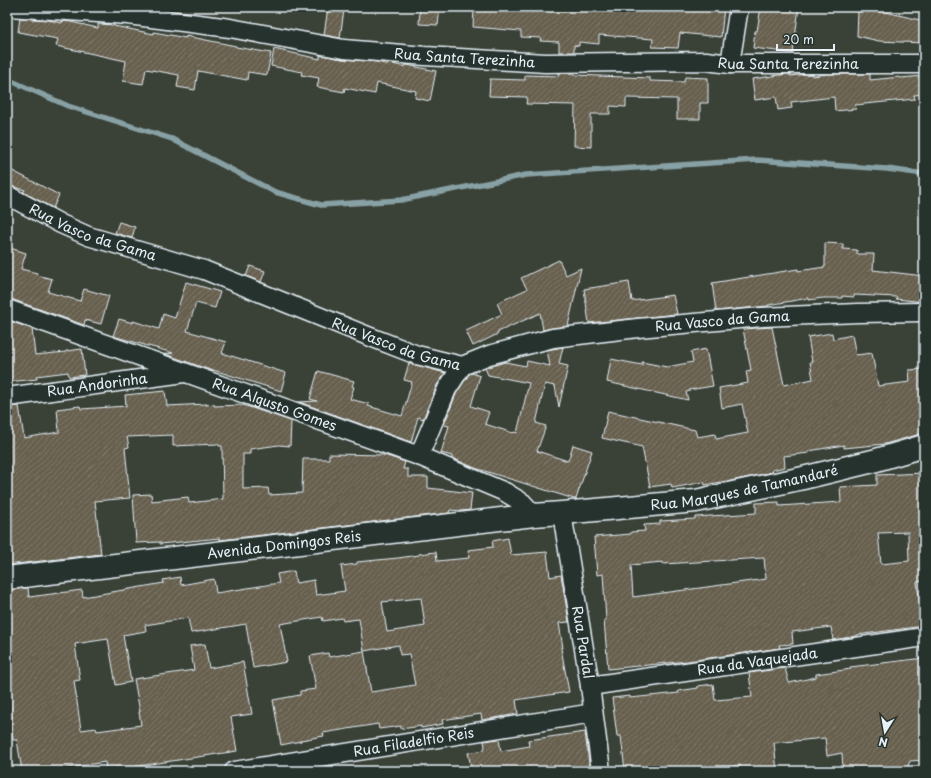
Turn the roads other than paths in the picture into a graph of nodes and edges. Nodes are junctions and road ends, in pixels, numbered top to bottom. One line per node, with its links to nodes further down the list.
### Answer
1 (8, 7): 3 (street, Rua Santa Terezinha)
2 (739, 7): 3 (street)
3 (730, 64): 4 (street, Rua Santa Terezinha)
4 (924, 64)
5 (7, 195): 8 (street, Rua Vasco da Gama)
6 (7, 309): 9 (street, Rua Algusto Gomes)
7 (924, 312): 8 (street, Rua Vasco da Gama)
8 (462, 366): 12 (street)
9 (187, 372): 10 (street, Rua Andorinha); 12 (street, Rua Algusto Gomes)
10 (7, 397)
11 (924, 446): 13 (street, Rua Marques de Tamandaré)
12 (419, 456): 14 (street, Rua Algusto Gomes)
13 (562, 513): 14 (street, Avenida Domingos Reis); 17 (street, Rua Pardal)
14 (534, 514): 15 (street, Avenida Domingos Reis)
15 (7, 578)
16 (924, 638): 17 (street, Rua da Vaquejada)
17 (590, 686): 18 (street, Rua Pardal)
18 (593, 713): 19 (street, Rua Filadelfio Reis); 20 (street, Rua Pardal)
19 (234, 771)
20 (601, 771)

